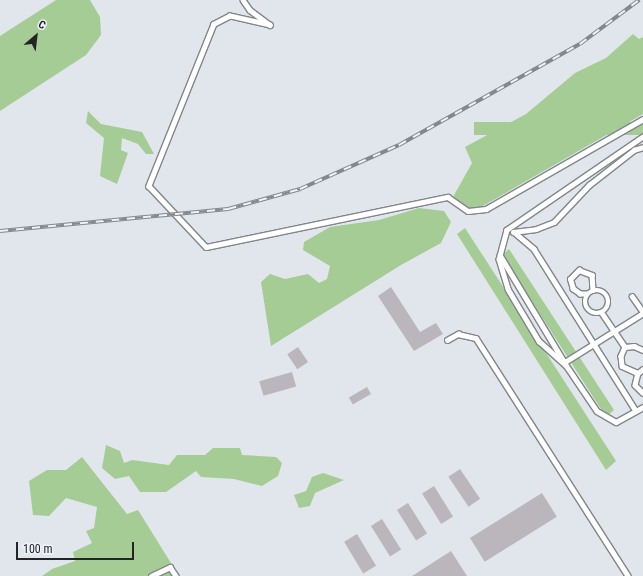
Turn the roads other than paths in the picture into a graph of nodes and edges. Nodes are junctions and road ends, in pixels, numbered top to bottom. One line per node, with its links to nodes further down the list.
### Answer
1 (244, 0): 2 (lane)
2 (643, 119)
3 (643, 137): 6 (lane)
4 (643, 147): 5 (lane)
5 (514, 232): 6 (lane); 15 (lane)
6 (506, 233): 7 (lane)
7 (500, 255): 18 (lane); 18 (lane)
8 (593, 290): 9 (lane); 9 (lane); 12 (lane)
9 (587, 294): 12 (lane)
10 (632, 296): 11 (lane)
11 (643, 312): 13 (lane)
12 (602, 314): 13 (lane)
13 (614, 332): 15 (lane); 16 (lane)
14 (447, 340): 26 (lane)
15 (595, 345): 18 (lane); 23 (lane)
16 (625, 347): 17 (lane); 20 (lane)
17 (643, 350)
18 (565, 363): 23 (lane)
19 (643, 369): 20 (lane)
20 (638, 373): 21 (lane)
21 (643, 393)
22 (643, 407): 23 (lane)
23 (636, 411)
24 (151, 576): 25 (lane)
25 (176, 576)
26 (628, 576)

